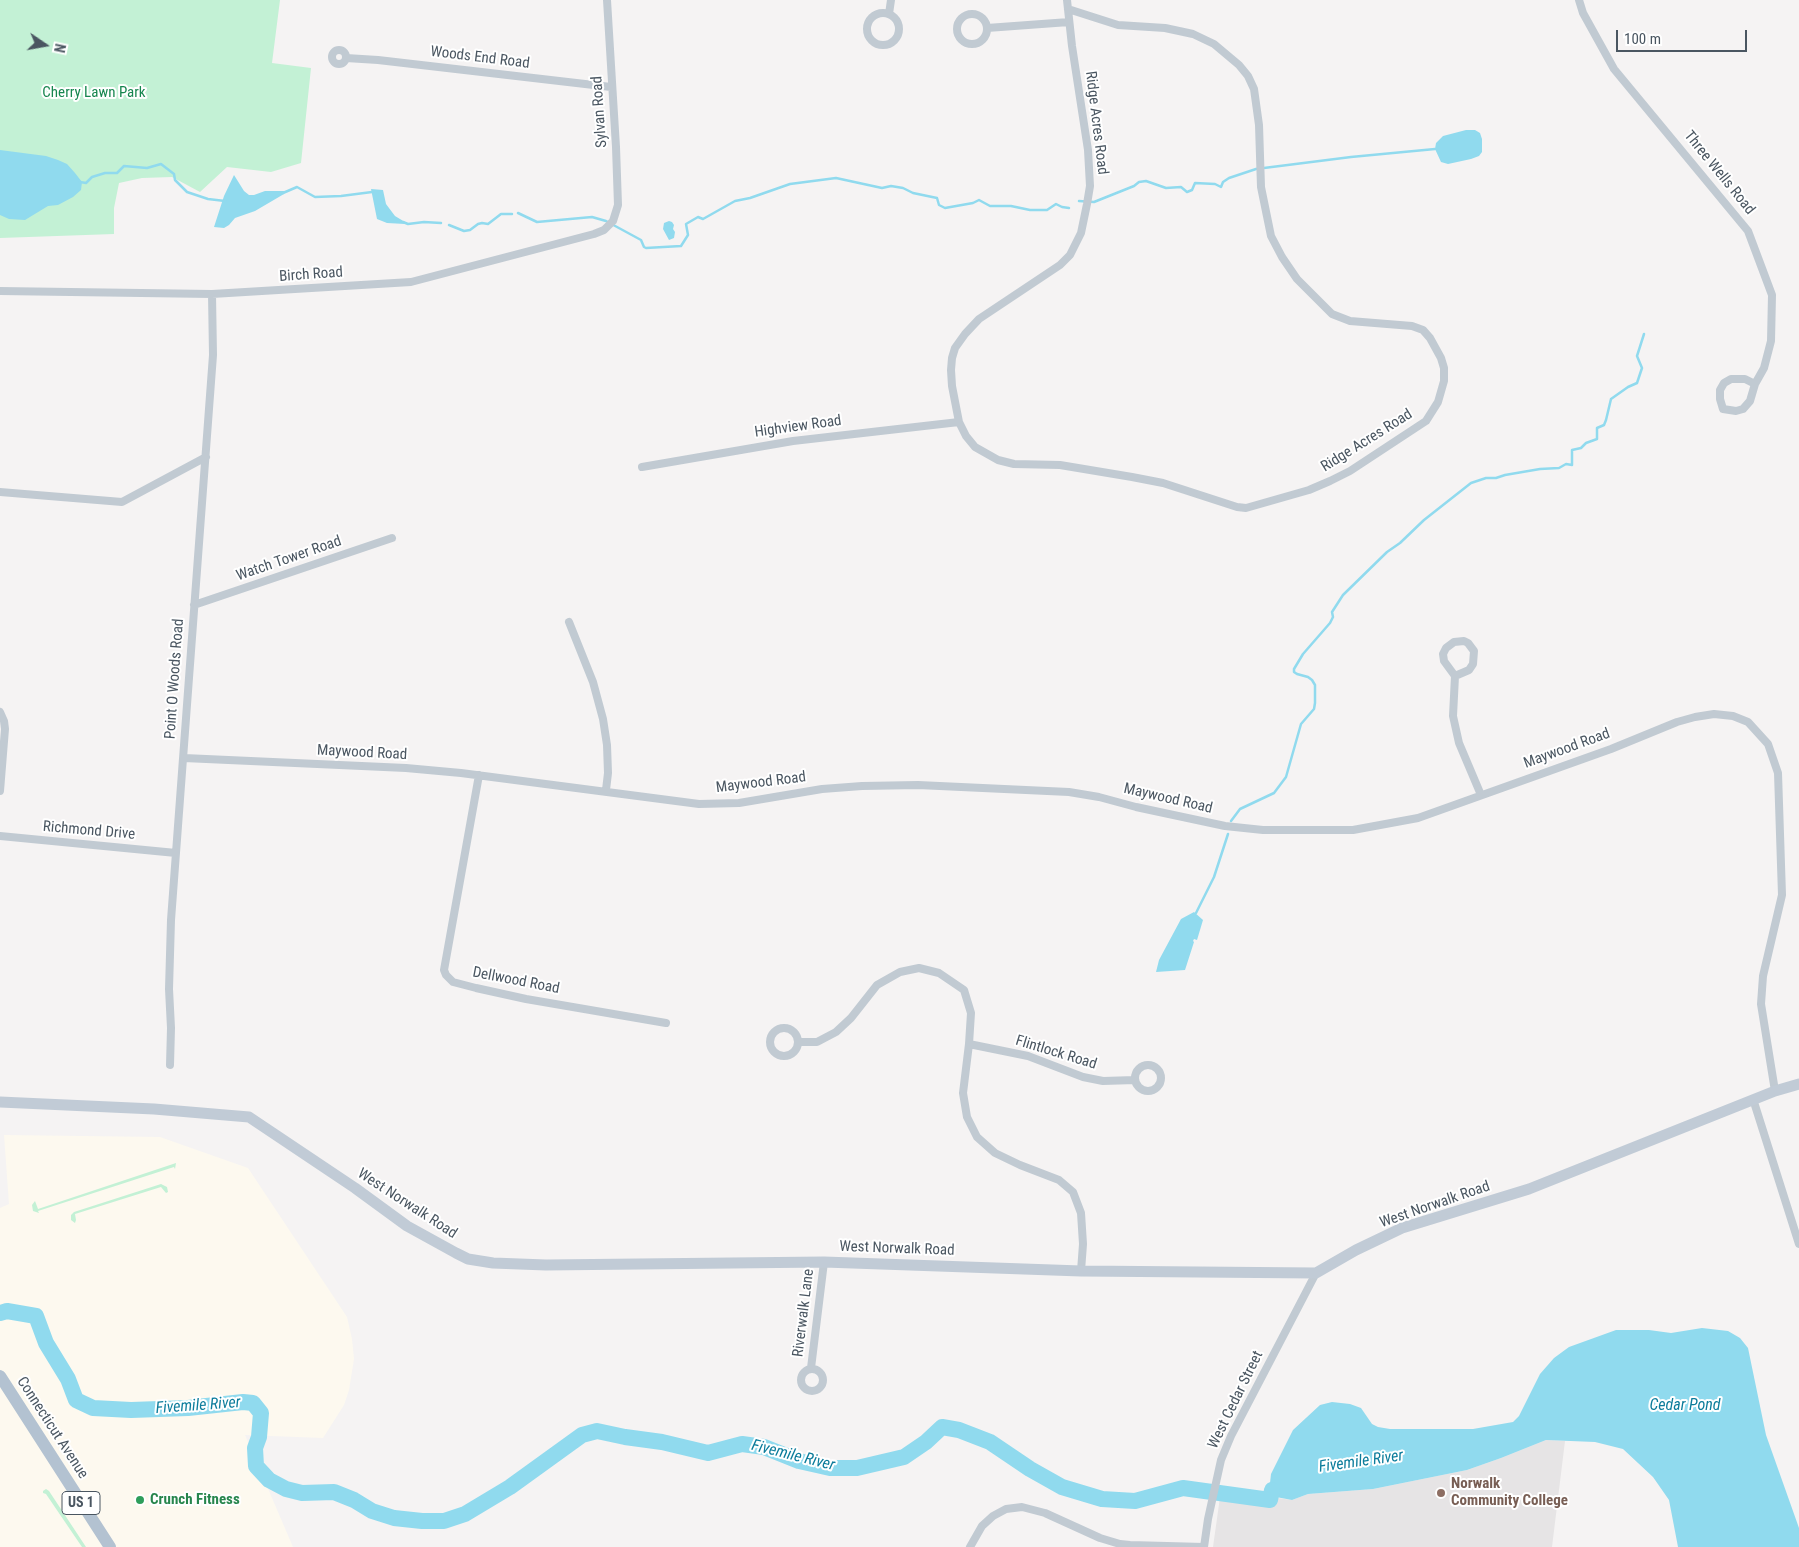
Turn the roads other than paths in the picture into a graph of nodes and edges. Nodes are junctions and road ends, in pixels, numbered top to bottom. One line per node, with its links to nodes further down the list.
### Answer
1 (606, 0): 10 (street, Sylvan Road)
2 (891, 0): 6 (street)
3 (1067, 0): 5 (street, Ridge Acres Road)
4 (1579, 0): 14 (street, Three Wells Road)
5 (1068, 9): 7 (street, Ridge Acres Road); 15 (street, Ridge Acres Road)
6 (889, 14): 6 (street)
7 (1069, 22): 8 (street); 15 (street, Ridge Acres Road)
8 (987, 28): 8 (street)
9 (346, 58): 10 (street, Woods End Road)
10 (611, 88): 11 (street, Sylvan Road)
11 (611, 224): 13 (street, Birch Road)
12 (0, 291): 13 (street, Birch Road)
13 (212, 294): 16 (street, Point O Woods Road)
14 (1755, 384): 14 (street, Three Wells Road)
15 (959, 422): 17 (street, Highview Road)
16 (206, 457): 18 (street); 20 (street, Point O Woods Road)
17 (642, 467)
18 (0, 492)
19 (392, 538): 20 (street, Watch Tower Road)
20 (194, 605): 24 (street, Point O Woods Road)
21 (569, 622): 26 (street)
22 (1455, 676): 22 (street); 28 (street)
23 (0, 712): 27 (street)
24 (184, 758): 25 (street, Maywood Road); 30 (street, Point O Woods Road)
25 (479, 774): 26 (street, Maywood Road); 31 (street, Dellwood Road)
26 (606, 790): 28 (street, Maywood Road)
27 (0, 791)
28 (1481, 795): 37 (street, Maywood Road)
29 (0, 836): 30 (street, Richmond Drive)
30 (176, 853): 34 (street, Point O Woods Road)
31 (666, 1023)
32 (799, 1042): 33 (street)
33 (969, 1044): 35 (street, Flintlock Road); 42 (street)
34 (170, 1065)
35 (1135, 1080)
36 (1799, 1084): 37 (main road, West Norwalk Road)
37 (1774, 1091): 38 (main road, West Norwalk Road)
38 (1753, 1099): 40 (street); 43 (main road, West Norwalk Road)
39 (0, 1102): 41 (main road, West Norwalk Road)
40 (1799, 1244)
41 (824, 1262): 42 (main road, West Norwalk Road); 44 (street, Riverwalk Lane)
42 (1080, 1271): 43 (main road, West Norwalk Road)
43 (1316, 1273): 48 (street, West Cedar Street)
44 (811, 1368)
45 (0, 1376): 46 (main road, Connecticut Avenue / US 1)
46 (110, 1547)
47 (970, 1547): 48 (street)
48 (1204, 1547)

